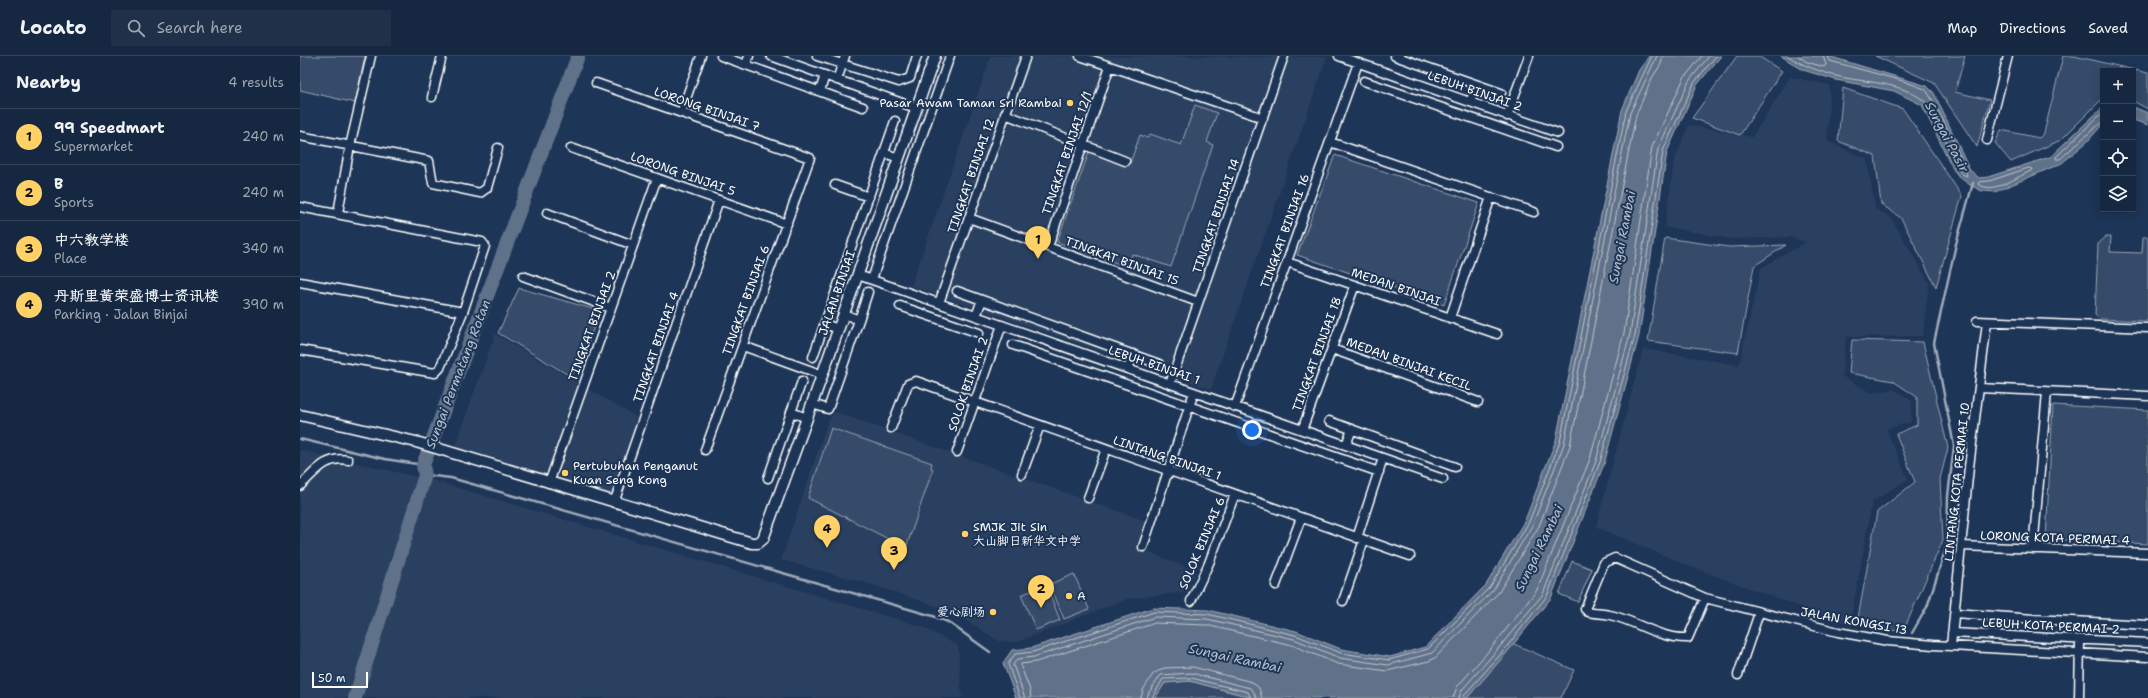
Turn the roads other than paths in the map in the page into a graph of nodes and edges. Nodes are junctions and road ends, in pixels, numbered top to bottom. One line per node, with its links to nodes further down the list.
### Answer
1 (371, 56): 44 (street)
2 (442, 56): 30 (street)
3 (701, 56): 34 (street)
4 (721, 56): 20 (street)
5 (749, 56): 20 (street)
6 (771, 56): 23 (street)
7 (817, 56): 21 (street)
8 (845, 56): 21 (street)
9 (917, 56): 21 (street)
10 (935, 56): 33 (street, JALAN BINJAI)
11 (950, 56): 63 (street)
12 (1026, 56): 35 (street, TINGKAT BINJAI 12)
13 (1080, 56): 22 (street)
14 (1284, 56): 37 (street, TINGKAT BINJAI 14)
15 (1339, 56): 19 (street, LEBUH BINJAI 2)
16 (1394, 56): 27 (street, LEBUH BINJAI 2)
17 (1529, 56): 36 (street)
18 (2008, 56): 41 (street)
19 (1358, 63): 31 (street, LEBUH BINJAI 2); 42 (street, TINGKAT BINJAI 16)
20 (746, 65): 28 (street)
21 (842, 65): 24 (street)
22 (1110, 66): 37 (street); 43 (street, TINGKAT BINJAI 12/1)
23 (825, 75): 24 (street); 28 (street)
24 (836, 80): 33 (street)
25 (1364, 81): 45 (street)
26 (596, 83): 34 (street, LORONG BINJAI 7)
27 (1477, 85): 29 (street, LEBUH BINJAI 2); 31 (street)
28 (820, 91): 32 (street)
29 (1501, 93)
30 (432, 96)
31 (1470, 102): 36 (street, LEBUH BINJAI 2)
32 (863, 107)
33 (916, 108): 50 (street, JALAN BINJAI)
34 (681, 113): 49 (street, LORONG BINJAI 7)
35 (1006, 114): 43 (street); 62 (street, TINGKAT BINJAI 12)
36 (1508, 116): 39 (street, LEBUH BINJAI 2)
37 (1262, 118): 76 (street, TINGKAT BINJAI 14)
38 (895, 121): 48 (street)
39 (1558, 133)
40 (300, 136): 44 (street)
41 (1987, 140)
42 (1330, 142): 55 (street); 67 (street, TINGKAT BINJAI 16)
43 (1083, 144): 51 (street); 66 (street, TINGKAT BINJAI 12/1)
44 (350, 146): 46 (street); 59 (street)
45 (1556, 147)
46 (498, 148)
47 (572, 148): 52 (street, LORONG BINJAI 5)
48 (884, 153): 50 (street); 54 (street)
49 (810, 158): 64 (street, TINGKAT BINJAI 6)
50 (899, 158): 61 (street, JALAN BINJAI)
51 (1126, 160)
52 (657, 178): 56 (street, LORONG BINJAI 5); 65 (street, TINGKAT BINJAI 2)
53 (835, 186): 54 (street)
54 (869, 197): 88 (street)
55 (1491, 197): 58 (street); 84 (street)
56 (719, 200): 64 (street, LORONG BINJAI 5); 139 (street, TINGKAT BINJAI 4)
57 (300, 207): 59 (street)
58 (1534, 212)
59 (338, 213): 80 (street)
60 (547, 213): 65 (street)
61 (878, 216): 63 (street); 68 (street, JALAN BINJAI)
62 (969, 218): 66 (street, TINGKAT BINJAI 15); 77 (street, TINGKAT BINJAI 12)
63 (892, 221): 70 (street)
64 (787, 224): 96 (street, TINGKAT BINJAI 6)
65 (633, 245): 79 (street, TINGKAT BINJAI 2)
66 (1048, 247): 76 (street, TINGKAT BINJAI 15)
67 (1287, 262): 72 (street, MEDAN BINJAI); 114 (street, TINGKAT BINJAI 16)
68 (858, 275): 70 (street, LEBUH BINJAI 1); 82 (street, JALAN BINJAI)
69 (523, 276): 79 (street)
70 (872, 279): 77 (street, LEBUH BINJAI 1)
71 (300, 282): 80 (street)
72 (1355, 285): 84 (street, MEDAN BINJAI); 97 (street, TINGKAT BINJAI 18)
73 (957, 291): 75 (street)
74 (868, 292): 85 (street)
75 (982, 300): 83 (street); 99 (street)
76 (1198, 302): 105 (street, TINGKAT BINJAI 14)
77 (939, 303): 81 (street, LEBUH BINJAI 1)
78 (900, 306): 90 (street)
79 (611, 308): 135 (street, TINGKAT BINJAI 2)
80 (463, 312): 98 (street)
81 (967, 313): 83 (street, LEBUH BINJAI 1); 90 (street)
82 (844, 314): 85 (street); 92 (street, JALAN BINJAI)
83 (976, 316): 89 (street, LEBUH BINJAI 1)
84 (1450, 318): 94 (street, MEDAN BINJAI)
85 (859, 320): 112 (street)
86 (1977, 321): 87 (street)
87 (1987, 322): 91 (street); 106 (street, LINTANG KOTA PERMAI 10)
88 (824, 324): 92 (street); 100 (street)
89 (1002, 325): 102 (street, LEBUH BINJAI 1); 110 (street, SOLOK BINJAI 2)
90 (962, 328): 93 (street)
91 (2148, 328)
92 (839, 329): 103 (street, JALAN BINJAI)
93 (979, 333)
94 (1497, 334)
95 (1014, 345): 113 (street)
96 (742, 346): 103 (street); 125 (street, TINGKAT BINJAI 6)
97 (1332, 349): 111 (street, MEDAN BINJAI KECIL); 122 (street, TINGKAT BINJAI 18)
98 (300, 350)
99 (1133, 354): 101 (street); 102 (street)
100 (813, 357)
101 (1159, 364)
102 (1128, 369): 105 (street, LEBUH BINJAI 1)
103 (822, 375): 112 (street, JALAN BINJAI)
104 (802, 381): 115 (street)
105 (1170, 384): 107 (street, LEBUH BINJAI 1)
106 (1979, 388): 108 (street); 143 (street, LINTANG KOTA PERMAI 10)
107 (1194, 392): 113 (street); 114 (street, LEBUH BINJAI 1)
108 (2047, 392): 109 (street); 144 (street)
109 (2148, 396)
110 (975, 402): 119 (street, LINTANG BINJAI 1); 120 (street, LINTANG BINJAI 1); 126 (street, SOLOK BINJAI 2)
111 (1478, 402)
112 (812, 404): 117 (street, JALAN BINJAI)
113 (1190, 406): 130 (street); 131 (street)
114 (1235, 406): 122 (street, LEBUH BINJAI 1)
115 (791, 412): 117 (street); 133 (street)
116 (300, 415): 135 (street)
117 (807, 418): 139 (street, JALAN BINJAI)
118 (1329, 421): 121 (street)
119 (1040, 425): 124 (street, LINTANG BINJAI 1); 132 (street)
120 (891, 428)
121 (1352, 429): 123 (street); 129 (street)
122 (1302, 430): 123 (street, LEBUH BINJAI 1)
123 (1346, 445): 127 (street, LEBUH BINJAI 1)
124 (1106, 449): 130 (street, LINTANG BINJAI 1); 138 (street)
125 (705, 450)
126 (957, 452)
127 (1383, 458): 131 (street); 134 (street, LEBUH BINJAI 1)
128 (348, 460): 136 (street)
129 (1456, 467)
130 (1168, 471): 137 (street, LINTANG BINJAI 1); 142 (street)
131 (1379, 472): 141 (street)
132 (1022, 474)
133 (768, 478)
134 (1443, 479)
135 (549, 483): 139 (street)
136 (300, 486)
137 (1235, 494): 140 (street, LINTANG BINJAI 1); 149 (street, SOLOK BINJAI 6)
138 (1088, 498)
139 (614, 503)
140 (1301, 518): 141 (street, LINTANG BINJAI 1); 147 (street)
141 (1361, 539): 146 (street, LINTANG BINJAI 1); 150 (street)
142 (1143, 546)
143 (1961, 546): 144 (street, LORONG KOTA PERMAI 4); 151 (street, LINTANG KOTA PERMAI 10)
144 (2032, 549): 145 (street, LORONG KOTA PERMAI 4)
145 (2148, 553)
146 (1410, 556)
147 (1276, 585)
148 (1705, 598): 148 (street, JALAN KONGSI 13); 152 (street, JALAN KONGSI 13)
149 (1191, 601)
150 (1343, 601)
151 (1955, 612): 153 (street, LEBUH KOTA PERMAI 2); 154 (street, LINTANG KOTA PERMAI 10)
152 (1759, 613): 157 (street, JALAN KONGSI 13); 160 (street)
153 (2148, 625)
154 (1952, 633): 155 (street, LEBUH KOTA PERMAI 2); 157 (street, LINTANG KOTA PERMAI 10)
155 (2080, 640): 156 (street, LEBUH KOTA PERMAI 2); 158 (street)
156 (2148, 643)
157 (1951, 646): 158 (street, JALAN KONGSI 13)
158 (2080, 653): 159 (street, JALAN KONGSI 13); 161 (street)
159 (2148, 656)
160 (1738, 675)
161 (2079, 698)

